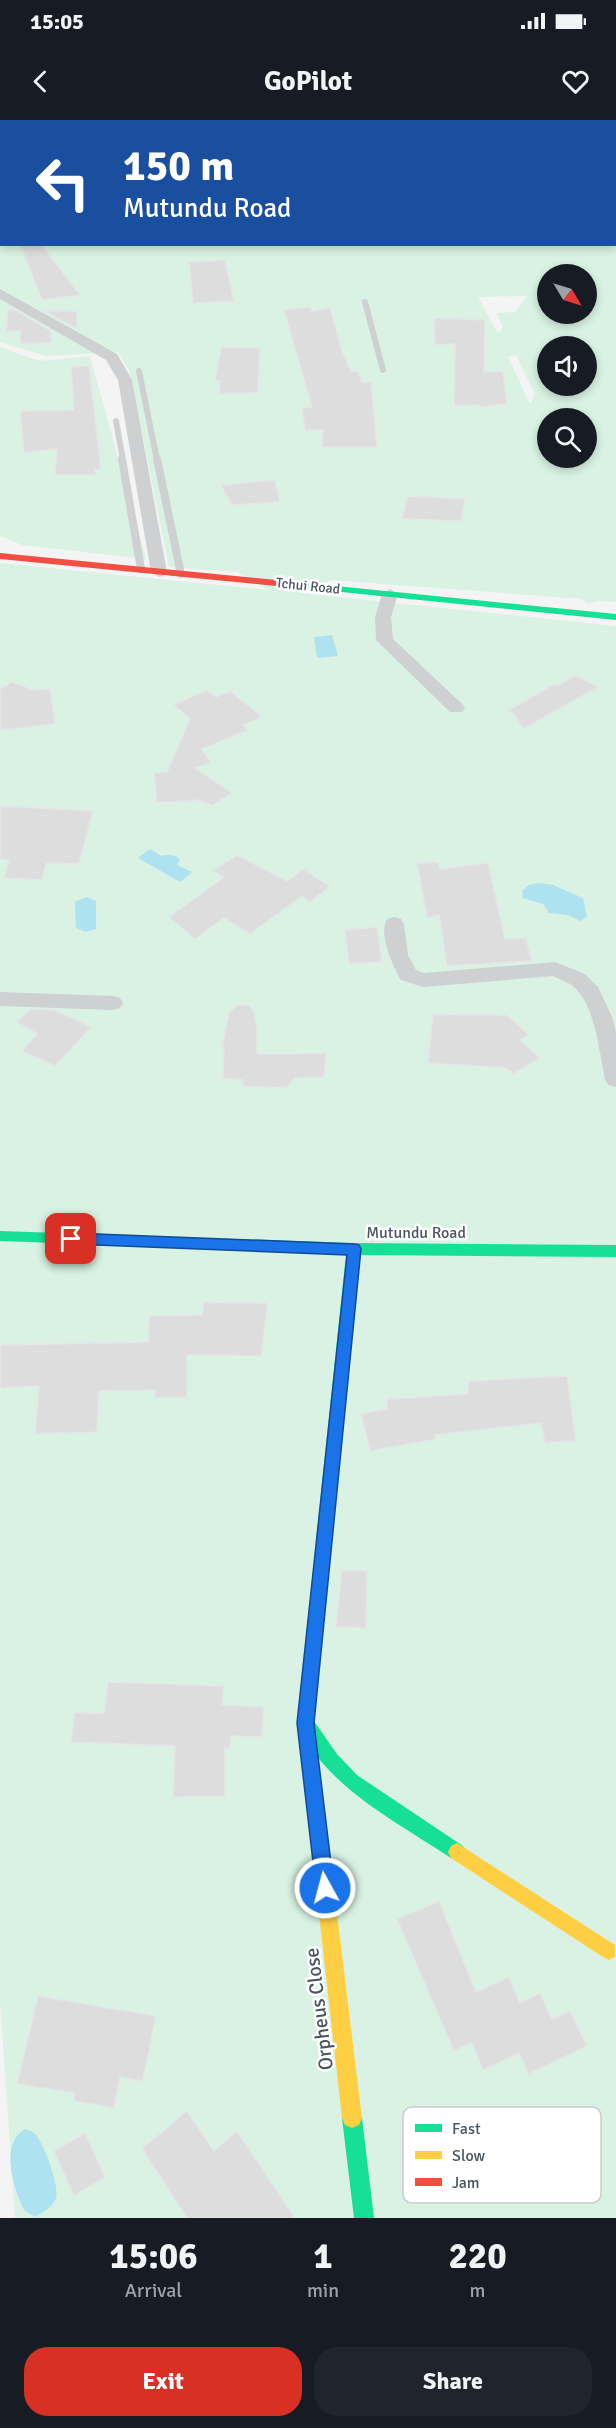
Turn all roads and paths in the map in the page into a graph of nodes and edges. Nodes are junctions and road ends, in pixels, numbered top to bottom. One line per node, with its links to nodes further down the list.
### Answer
1 (0, 293): 8 (street)
2 (365, 302): 3 (lane)
3 (383, 370)
4 (139, 371): 9 (lane)
5 (116, 421): 7 (lane)
6 (0, 556): 7 (street, Tchui Road)
7 (141, 569): 8 (street, Tchui Road)
8 (159, 572): 9 (street, Tchui Road)
9 (181, 574): 10 (street, Tchui Road)
10 (390, 594): 11 (street, Tchui Road); 12 (street)
11 (616, 617)
12 (456, 708)
13 (394, 924): 16 (street)
14 (0, 999): 15 (street)
15 (113, 1003)
16 (616, 1080)
17 (0, 1236): 18 (street, Mutundu Road)
18 (354, 1249): 19 (street, Mutundu Road); 20 (street, Orpheus Close)
19 (616, 1251)
20 (305, 1723): 21 (street); 22 (street, Orpheus Close)
21 (609, 1951)
22 (363, 2218)

